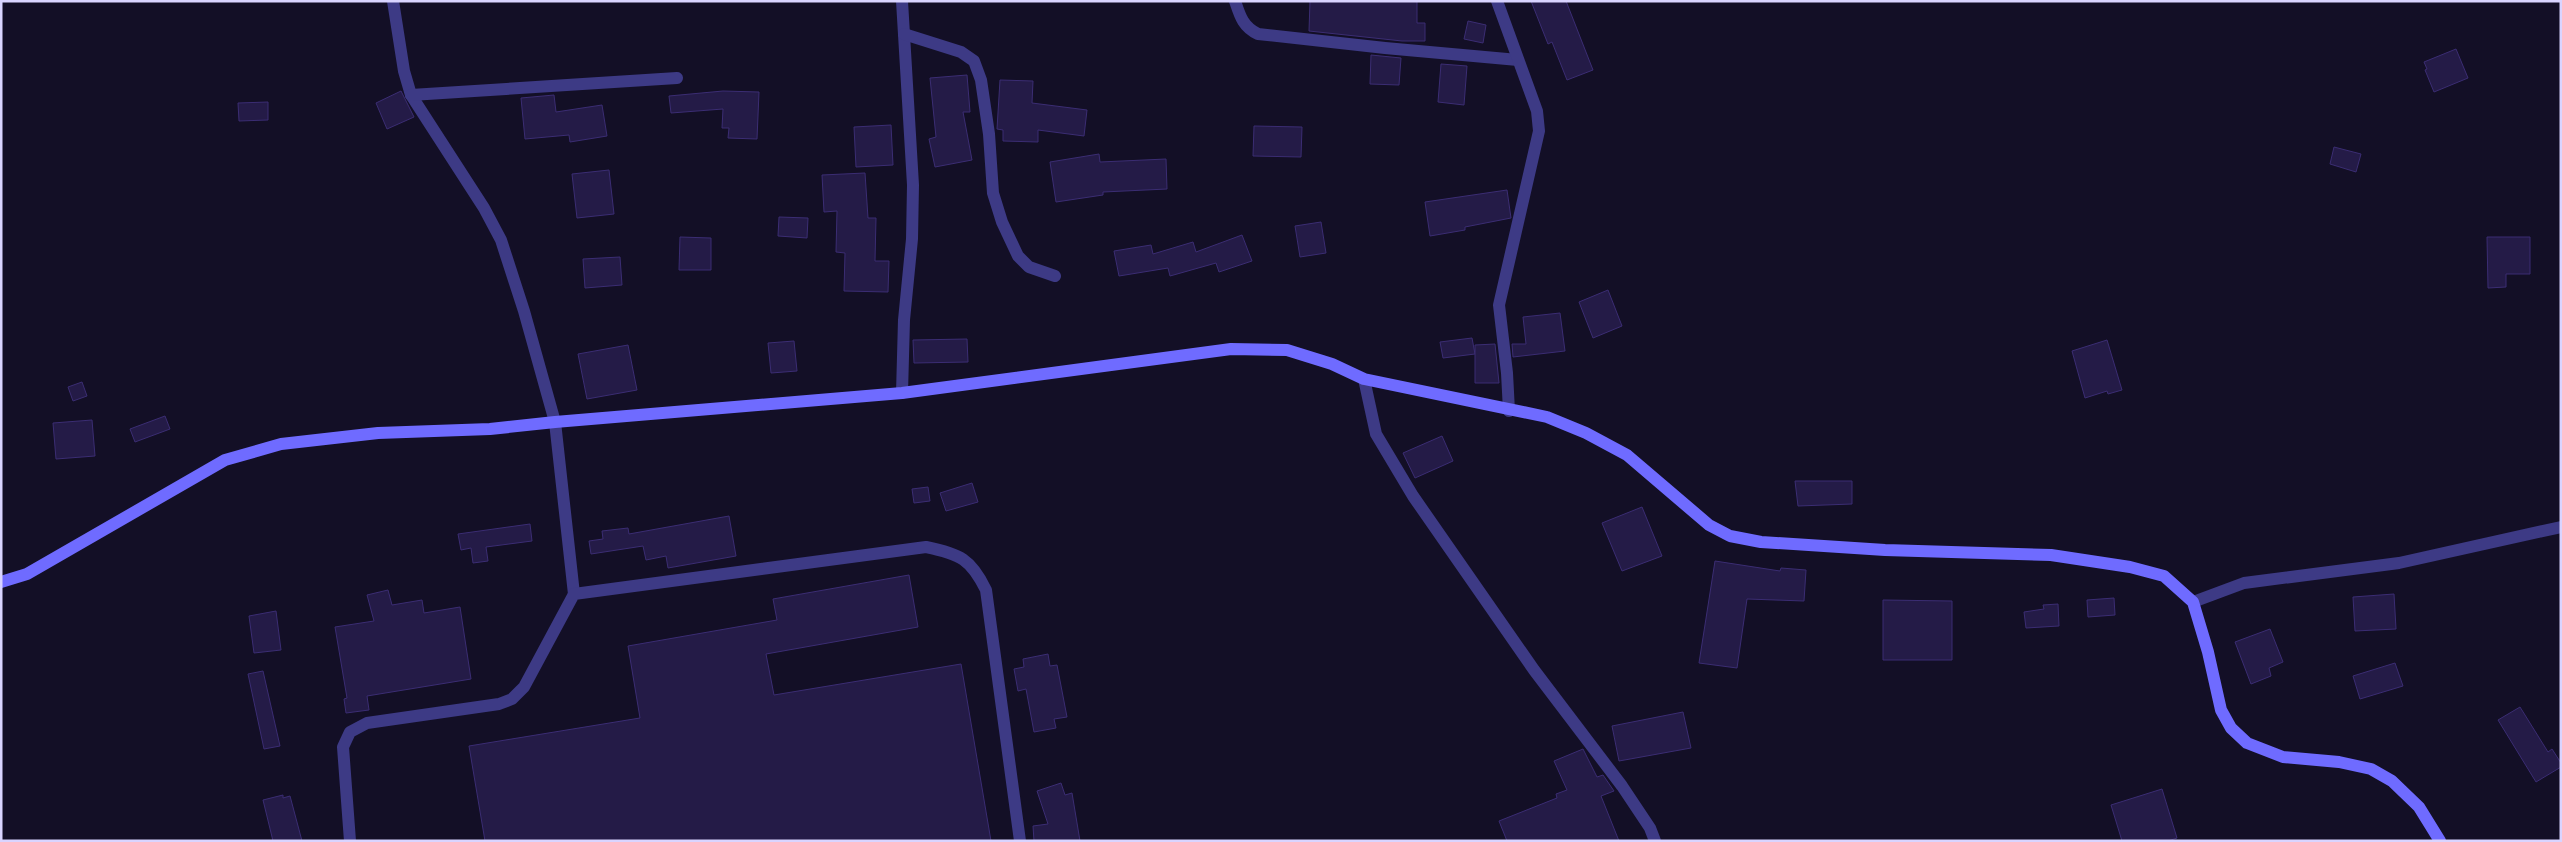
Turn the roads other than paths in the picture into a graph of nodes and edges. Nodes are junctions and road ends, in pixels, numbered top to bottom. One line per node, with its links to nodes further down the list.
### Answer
1 (393, 1): 8 (street)
2 (902, 1): 5 (street)
3 (1236, 1): 6 (street)
4 (1497, 1): 6 (street)
5 (904, 34): 9 (street); 11 (street)
6 (1518, 60): 12 (street)
7 (677, 78): 8 (street)
8 (411, 95): 13 (street)
9 (1055, 276)
10 (1364, 379): 11 (main road); 12 (main road); 20 (street)
11 (902, 393): 13 (main road)
12 (1509, 411): 17 (main road)
13 (555, 422): 15 (main road); 16 (street)
14 (2561, 527): 17 (street)
15 (1, 582)
16 (574, 594): 18 (street); 19 (street)
17 (2193, 602): 21 (main road)
18 (350, 841)
19 (1020, 841)
20 (1654, 841)
21 (2440, 841)

